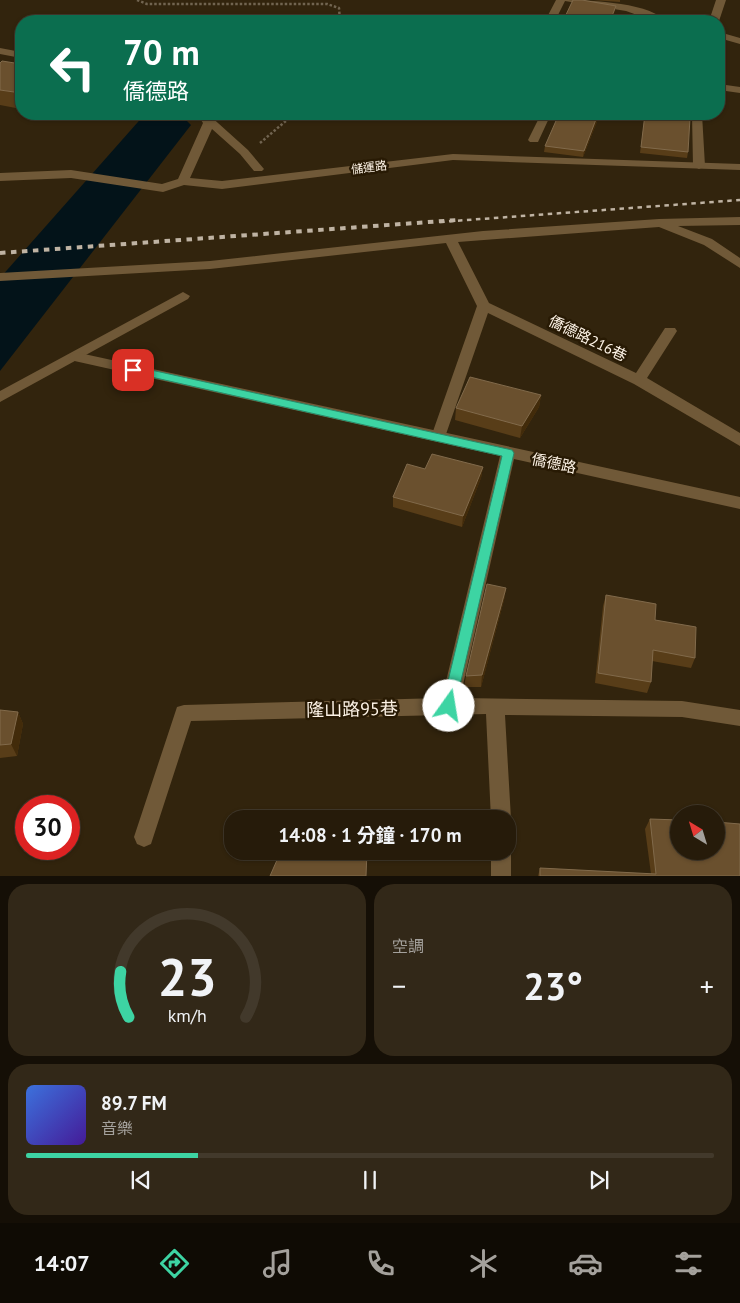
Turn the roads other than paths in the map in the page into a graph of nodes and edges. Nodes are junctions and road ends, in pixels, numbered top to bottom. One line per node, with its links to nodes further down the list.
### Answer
1 (561, 0): 4 (street)
2 (569, 0): 5 (street)
3 (721, 0): 6 (street)
4 (553, 15)
5 (647, 15)
6 (716, 15)
7 (725, 37): 8 (street)
8 (740, 41)
9 (0, 51): 10 (street)
10 (15, 53)
11 (725, 88): 12 (street)
12 (740, 90)
13 (207, 120): 22 (street)
14 (209, 120): 20 (street)
15 (543, 120): 17 (street)
16 (697, 120): 18 (street)
17 (534, 140)
18 (699, 166): 19 (street, 儲運路); 22 (street, 儲運路)
19 (740, 167)
20 (258, 169)
21 (0, 177): 22 (street, 儲運路)
22 (183, 181)
23 (740, 221): 24 (street)
24 (659, 223): 25 (street); 26 (street)
25 (451, 240): 27 (street); 29 (street)
26 (740, 264)
27 (0, 277)
28 (183, 296): 31 (street)
29 (484, 306): 32 (street, 僑德路216巷); 34 (street)
30 (670, 331): 32 (street)
31 (75, 357): 33 (street); 34 (street, 僑德路)
32 (639, 380): 35 (street, 僑德路216巷)
33 (0, 397)
34 (438, 437): 36 (street, 僑德路)
35 (740, 440)
36 (508, 453): 37 (street, 僑德路); 38 (street)
37 (740, 504)
38 (449, 706): 39 (street, 隆山路95巷); 42 (street, 隆山路95巷)
39 (495, 706): 40 (street, 隆山路95巷); 41 (street)
40 (740, 718)
41 (501, 810)
42 (144, 836)
43 (501, 860): 44 (street)
44 (501, 876)

